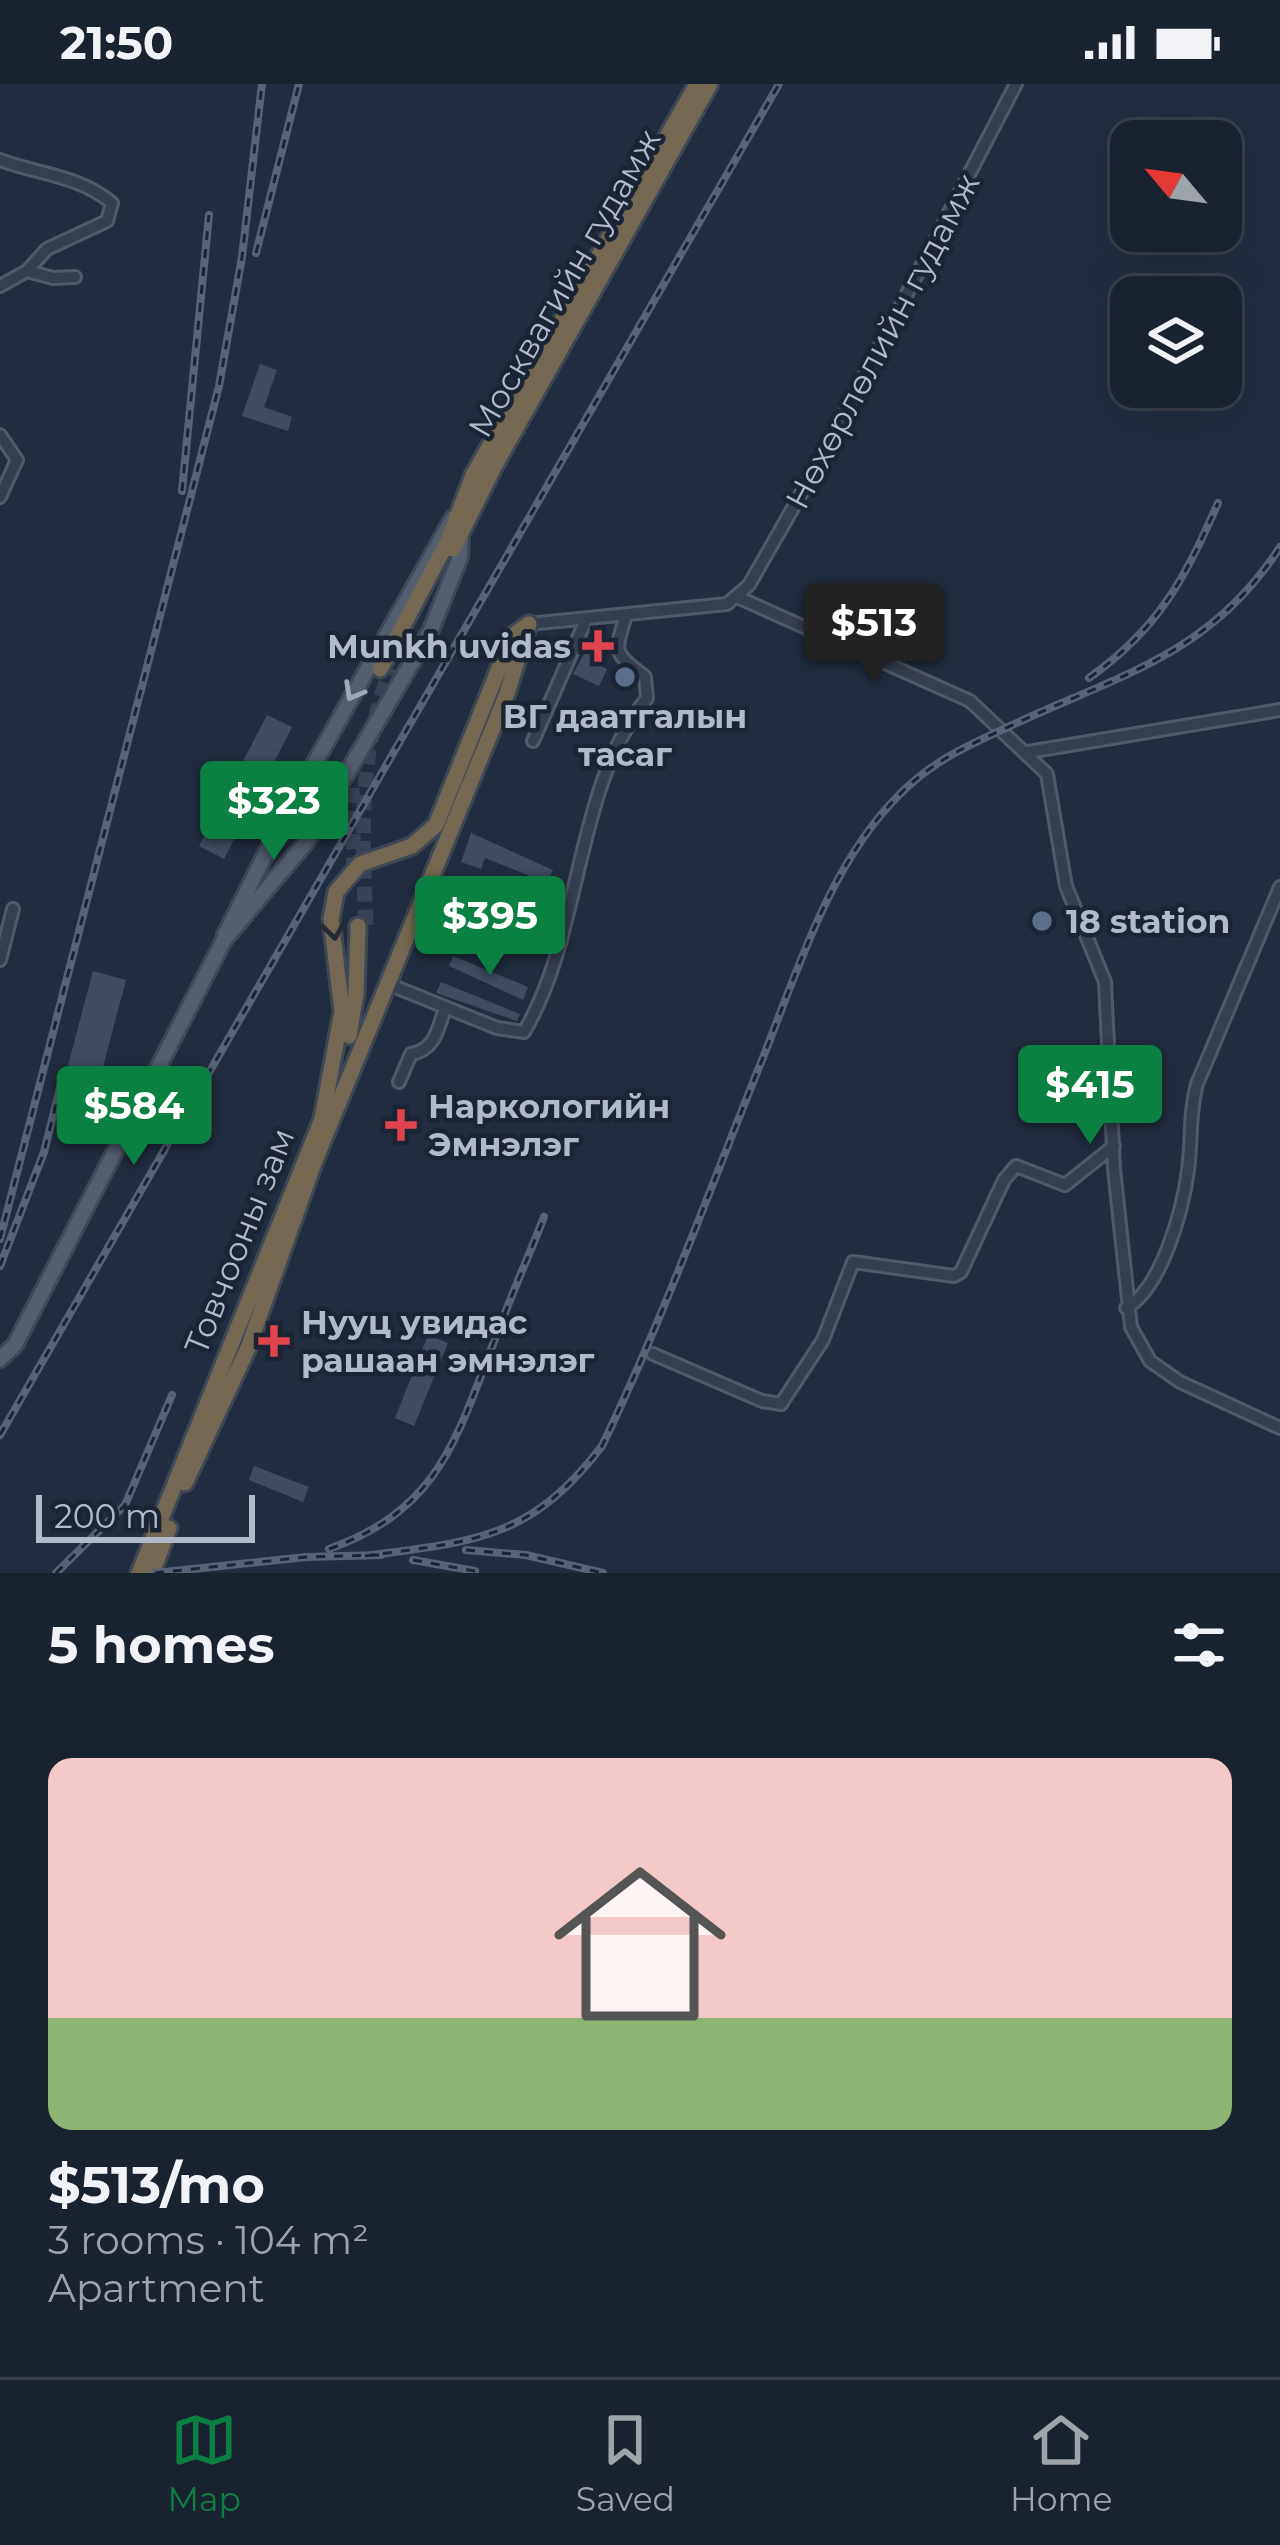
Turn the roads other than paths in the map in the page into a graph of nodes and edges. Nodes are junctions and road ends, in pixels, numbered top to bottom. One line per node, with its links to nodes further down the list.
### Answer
1 (697, 84): 10 (highway, Москвагийн гудамж)
2 (710, 84): 10 (highway, Москвагийн гудамж)
3 (1016, 84): 12 (street, Нөхөрлөлийн гудамж)
4 (0, 160): 5 (street)
5 (27, 271): 6 (street); 7 (street)
6 (75, 277)
7 (0, 286)
8 (0, 435): 9 (street)
9 (0, 497)
10 (466, 506): 11 (highway)
11 (457, 525): 16 (highway); 20 (main road, one-way to 20); 21 (main road)
12 (737, 596): 13 (street); 19 (street)
13 (626, 615): 14 (street); 29 (street)
14 (586, 620): 15 (street); 18 (street)
15 (530, 624): 28 (highway, Товчооны зам); 31 (highway, Товчооны зам, one-way to 31)
16 (386, 669)
17 (1280, 710): 19 (street)
18 (533, 741)
19 (1028, 752): 33 (street)
20 (280, 824): 21 (main road); 22 (main road)
21 (307, 841): 23 (main road)
22 (266, 850): 23 (main road); 26 (main road)
23 (286, 868): 26 (main road)
24 (1280, 886): 34 (street)
25 (13, 909): 27 (street)
26 (224, 940): 36 (main road)
27 (0, 960)
28 (388, 984): 29 (street); 30 (highway, Товчооны зам)
29 (445, 1007): 32 (street)
30 (356, 1064): 31 (highway); 39 (highway, Товчооны зам)
31 (334, 1070): 38 (highway, Товчооны зам)
32 (399, 1082)
33 (1114, 1147): 34 (street); 35 (street)
34 (1126, 1307): 37 (street)
35 (653, 1354)
36 (0, 1359)
37 (1280, 1428)
38 (139, 1573)
39 (152, 1573)

